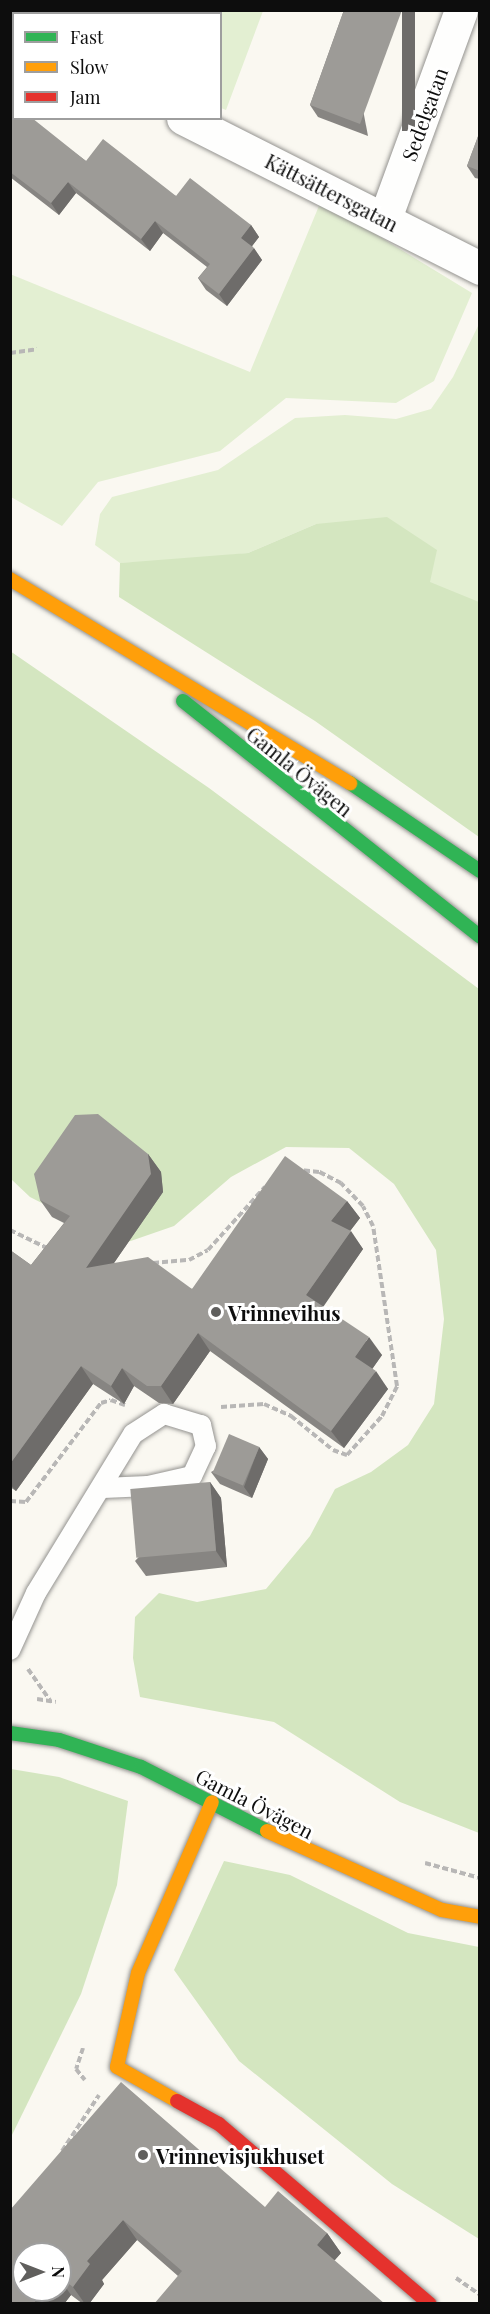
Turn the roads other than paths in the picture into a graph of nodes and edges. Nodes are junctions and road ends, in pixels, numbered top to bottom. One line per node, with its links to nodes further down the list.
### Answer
1 (461, 10): 3 (street, Sedelgatan)
2 (187, 120): 3 (street, Kättsättersgatan)
3 (385, 218): 4 (street, Kättsättersgatan)
4 (480, 268)
5 (10, 579): 6 (street, Gamla Övägen)
6 (100, 633): 7 (street, Gamla Övägen); 8 (street, Gamla Övägen)
7 (480, 871)
8 (480, 936)
9 (103, 1488): 9 (lane); 10 (lane)
10 (15, 1656)
11 (10, 1733): 12 (street, Gamla Övägen)
12 (212, 1802): 13 (street, Gamla Övägen); 14 (street)
13 (480, 1917)
14 (430, 2304)

